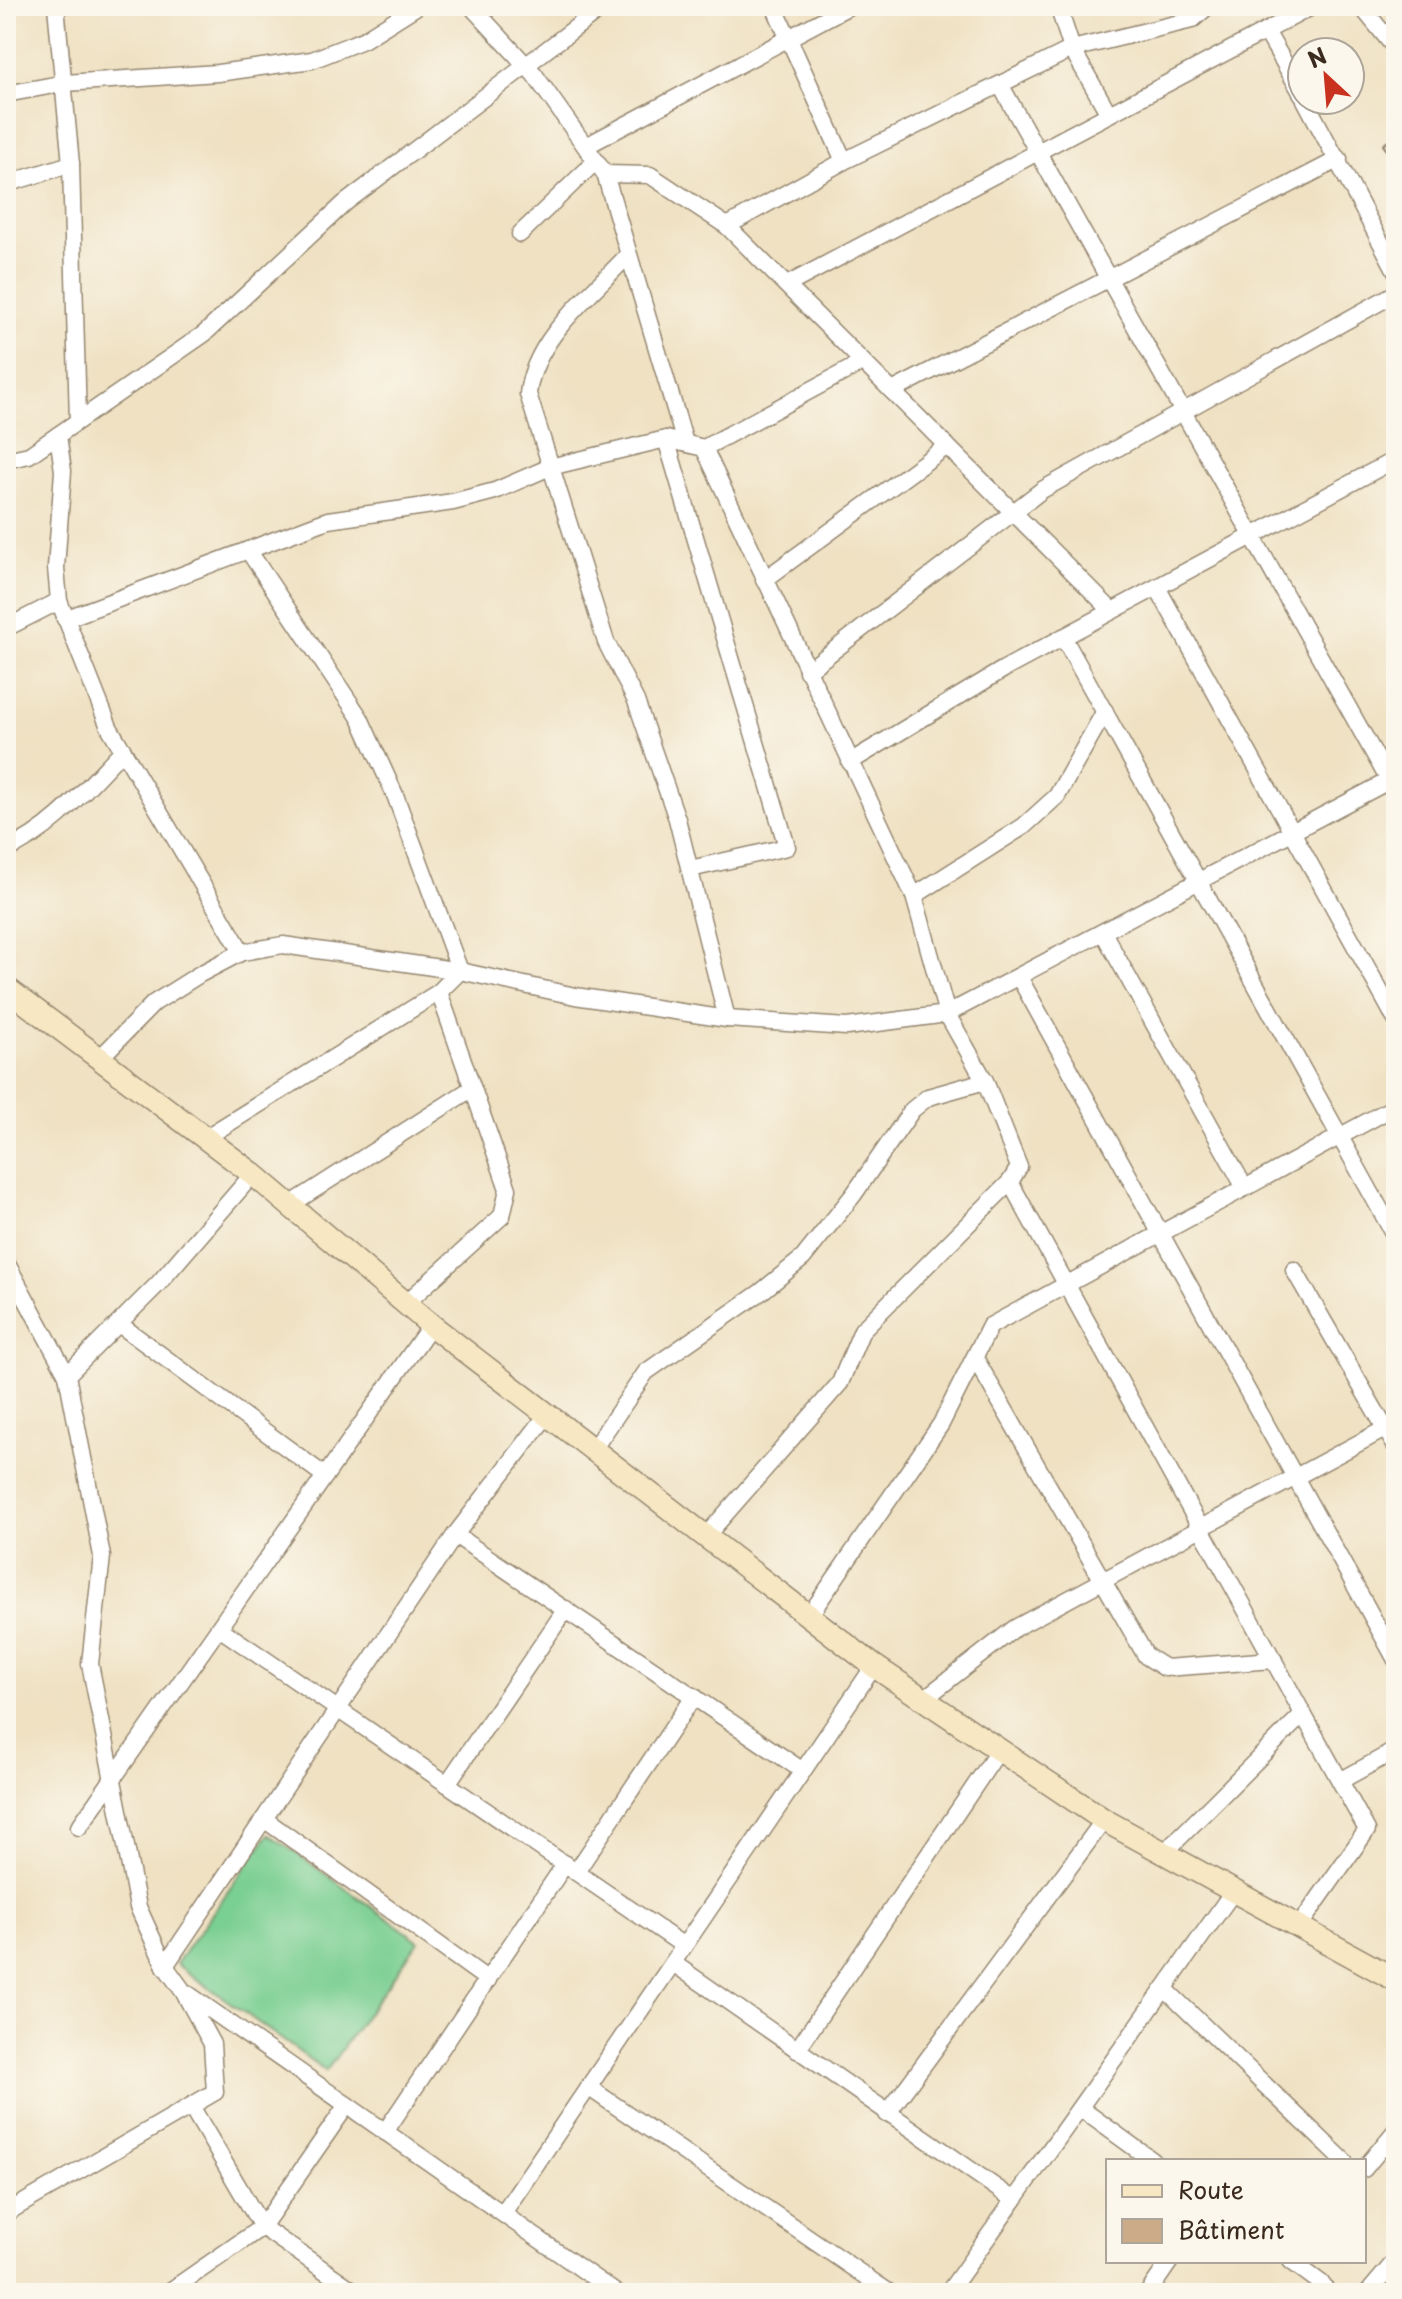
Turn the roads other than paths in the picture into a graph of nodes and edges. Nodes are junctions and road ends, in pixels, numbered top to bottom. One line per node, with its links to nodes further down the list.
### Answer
1 (56, 6): 17 (street)
2 (417, 6): 17 (street)
3 (471, 6): 15 (street)
4 (604, 6): 15 (street)
5 (774, 6): 12 (street)
6 (849, 6): 12 (street)
7 (1058, 6): 13 (street)
8 (1208, 6): 13 (street)
9 (1313, 6): 11 (street)
10 (1361, 6): 14 (street)
11 (1266, 31): 16 (street); 20 (street)
12 (789, 36): 22 (street); 25 (street)
13 (1072, 49): 18 (street); 20 (street)
14 (1396, 49)
15 (525, 65): 22 (street); 39 (street)
16 (1286, 66)
17 (65, 83): 19 (street); 26 (street)
18 (1001, 86): 23 (street); 25 (street)
19 (6, 94)
20 (1109, 114): 23 (street)
21 (1314, 116): 24 (street)
22 (586, 146): 27 (street)
23 (1038, 152): 33 (street); 34 (street)
24 (1339, 159): 32 (street); 33 (street)
25 (844, 161): 29 (street)
26 (71, 164): 28 (street); 39 (street)
27 (600, 168): 29 (street); 30 (street); 31 (street)
28 (6, 184)
29 (727, 226): 34 (street)
30 (520, 234)
31 (628, 255): 42 (street); 47 (street)
32 (1396, 271)
33 (1109, 279): 37 (street); 38 (street)
34 (787, 285): 36 (street)
35 (1396, 293): 38 (street)
36 (863, 362): 37 (street); 44 (street)
37 (892, 391): 43 (street)
38 (1182, 411): 48 (street); 49 (street)
39 (78, 421): 40 (street)
40 (58, 435): 46 (street); 53 (street)
41 (666, 439): 42 (street); 47 (street); 65 (street)
42 (685, 443): 44 (street)
43 (947, 446): 48 (street); 51 (street)
44 (704, 448): 51 (street)
45 (1396, 459): 49 (street)
46 (6, 460)
47 (550, 467): 50 (street); 65 (street)
48 (1013, 512): 54 (street); 58 (street)
49 (1252, 536): 52 (street); 62 (street)
50 (248, 550): 55 (street); 70 (street)
51 (764, 580): 58 (street)
52 (1157, 587): 54 (street); 63 (street)
53 (59, 601): 55 (street); 56 (street)
54 (1112, 611): 57 (street)
55 (65, 619): 60 (street)
56 (6, 628)
57 (1063, 637): 59 (street); 61 (street)
58 (807, 671): 61 (street)
59 (1105, 711): 66 (street); 67 (street)
60 (123, 750): 64 (street); 69 (street)
61 (850, 762): 67 (street)
62 (1394, 784): 63 (street)
63 (1292, 832): 66 (street); 76 (street)
64 (6, 850)
65 (690, 869): 75 (street)
66 (1199, 882): 68 (street); 81 (street)
67 (914, 896): 74 (street)
68 (1104, 934): 71 (street); 85 (street)
69 (242, 952): 70 (street); 77 (street)
70 (460, 971): 73 (street); 75 (street)
71 (1019, 977): 74 (street); 87 (street)
72 (6, 988): 77 (main road)
73 (439, 992): 79 (street); 82 (street)
74 (947, 1014): 75 (street); 78 (street)
75 (727, 1019)
76 (1396, 1020)
77 (100, 1058): 82 (main road)
78 (985, 1081): 84 (street); 100 (street)
79 (471, 1089): 86 (street); 92 (street)
80 (1396, 1106): 81 (street)
81 (1340, 1137): 85 (street); 88 (street)
82 (205, 1138): 83 (main road)
83 (253, 1174): 86 (main road); 93 (street)
84 (1010, 1182): 91 (street); 105 (street)
85 (1245, 1188): 87 (street)
86 (290, 1205): 92 (main road)
87 (1161, 1234): 91 (street); 102 (street)
88 (1396, 1238)
89 (7, 1266): 96 (street)
90 (1294, 1270): 98 (street)
91 (1068, 1284): 95 (street); 103 (street)
92 (406, 1303): 94 (main road)
93 (119, 1324): 96 (street); 101 (street)
94 (431, 1325): 97 (main road); 101 (street)
95 (975, 1358): 106 (street); 108 (street)
96 (67, 1375): 121 (street)
97 (547, 1415): 100 (main road); 104 (street)
98 (1391, 1426): 99 (street); 102 (street)
99 (1396, 1447)
100 (594, 1448): 105 (main road)
101 (325, 1476): 109 (street)
102 (1295, 1477): 103 (street); 111 (street)
103 (1201, 1527): 106 (street); 110 (street)
104 (455, 1535): 107 (street); 115 (street)
105 (706, 1536): 108 (main road)
106 (1105, 1579): 110 (street); 114 (street)
107 (566, 1609): 113 (street); 123 (street)
108 (809, 1616): 112 (main road)
109 (219, 1628): 115 (street); 121 (street)
110 (1274, 1660): 116 (street)
111 (1396, 1660)
112 (874, 1666): 114 (main road); 120 (street)
113 (694, 1696): 120 (street); 128 (street)
114 (924, 1699): 117 (main road)
115 (338, 1709): 123 (street); 124 (street)
116 (1303, 1714): 122 (street); 127 (street)
117 (999, 1750): 125 (main road); 138 (street)
118 (1389, 1754): 119 (street); 122 (street)
119 (1396, 1769)
120 (803, 1771): 131 (street)
121 (112, 1780): 126 (street); 133 (street)
122 (1340, 1781): 130 (street)
123 (447, 1784): 128 (street)
124 (264, 1819): 133 (street); 134 (street)
125 (1104, 1820): 127 (main road); 143 (street)
126 (79, 1827)
127 (1165, 1852): 129 (main road)
128 (571, 1868): 131 (street); 134 (street)
129 (1235, 1889): 130 (main road); 136 (street)
130 (1300, 1925): 135 (main road)
131 (684, 1946): 132 (street)
132 (673, 1963): 138 (street); 139 (street)
133 (165, 1966): 137 (street)
134 (488, 1980): 145 (street)
135 (1396, 1980)
136 (1165, 1989): 142 (street); 147 (street)
137 (183, 1991): 140 (street); 141 (street)
138 (797, 2050): 143 (street)
139 (588, 2087): 151 (street); 160 (street)
140 (347, 2105): 145 (street); 152 (street)
141 (191, 2106): 150 (street); 152 (street)
142 (1080, 2108): 146 (street); 149 (street)
143 (887, 2114): 149 (street)
144 (1396, 2130): 148 (street)
145 (385, 2132): 151 (street)
146 (1150, 2159)
147 (1342, 2159)
148 (1366, 2167)
149 (1014, 2200): 161 (street)
150 (6, 2213)
151 (503, 2213): 159 (street)
152 (262, 2227): 157 (street); 158 (street)
153 (1396, 2260): 163 (street)
154 (1169, 2263): 162 (street)
155 (1293, 2263): 156 (street)
156 (1321, 2290)
157 (167, 2293)
158 (357, 2293)
159 (616, 2293)
160 (890, 2293)
161 (948, 2293)
162 (1148, 2293)
163 (1368, 2293)

